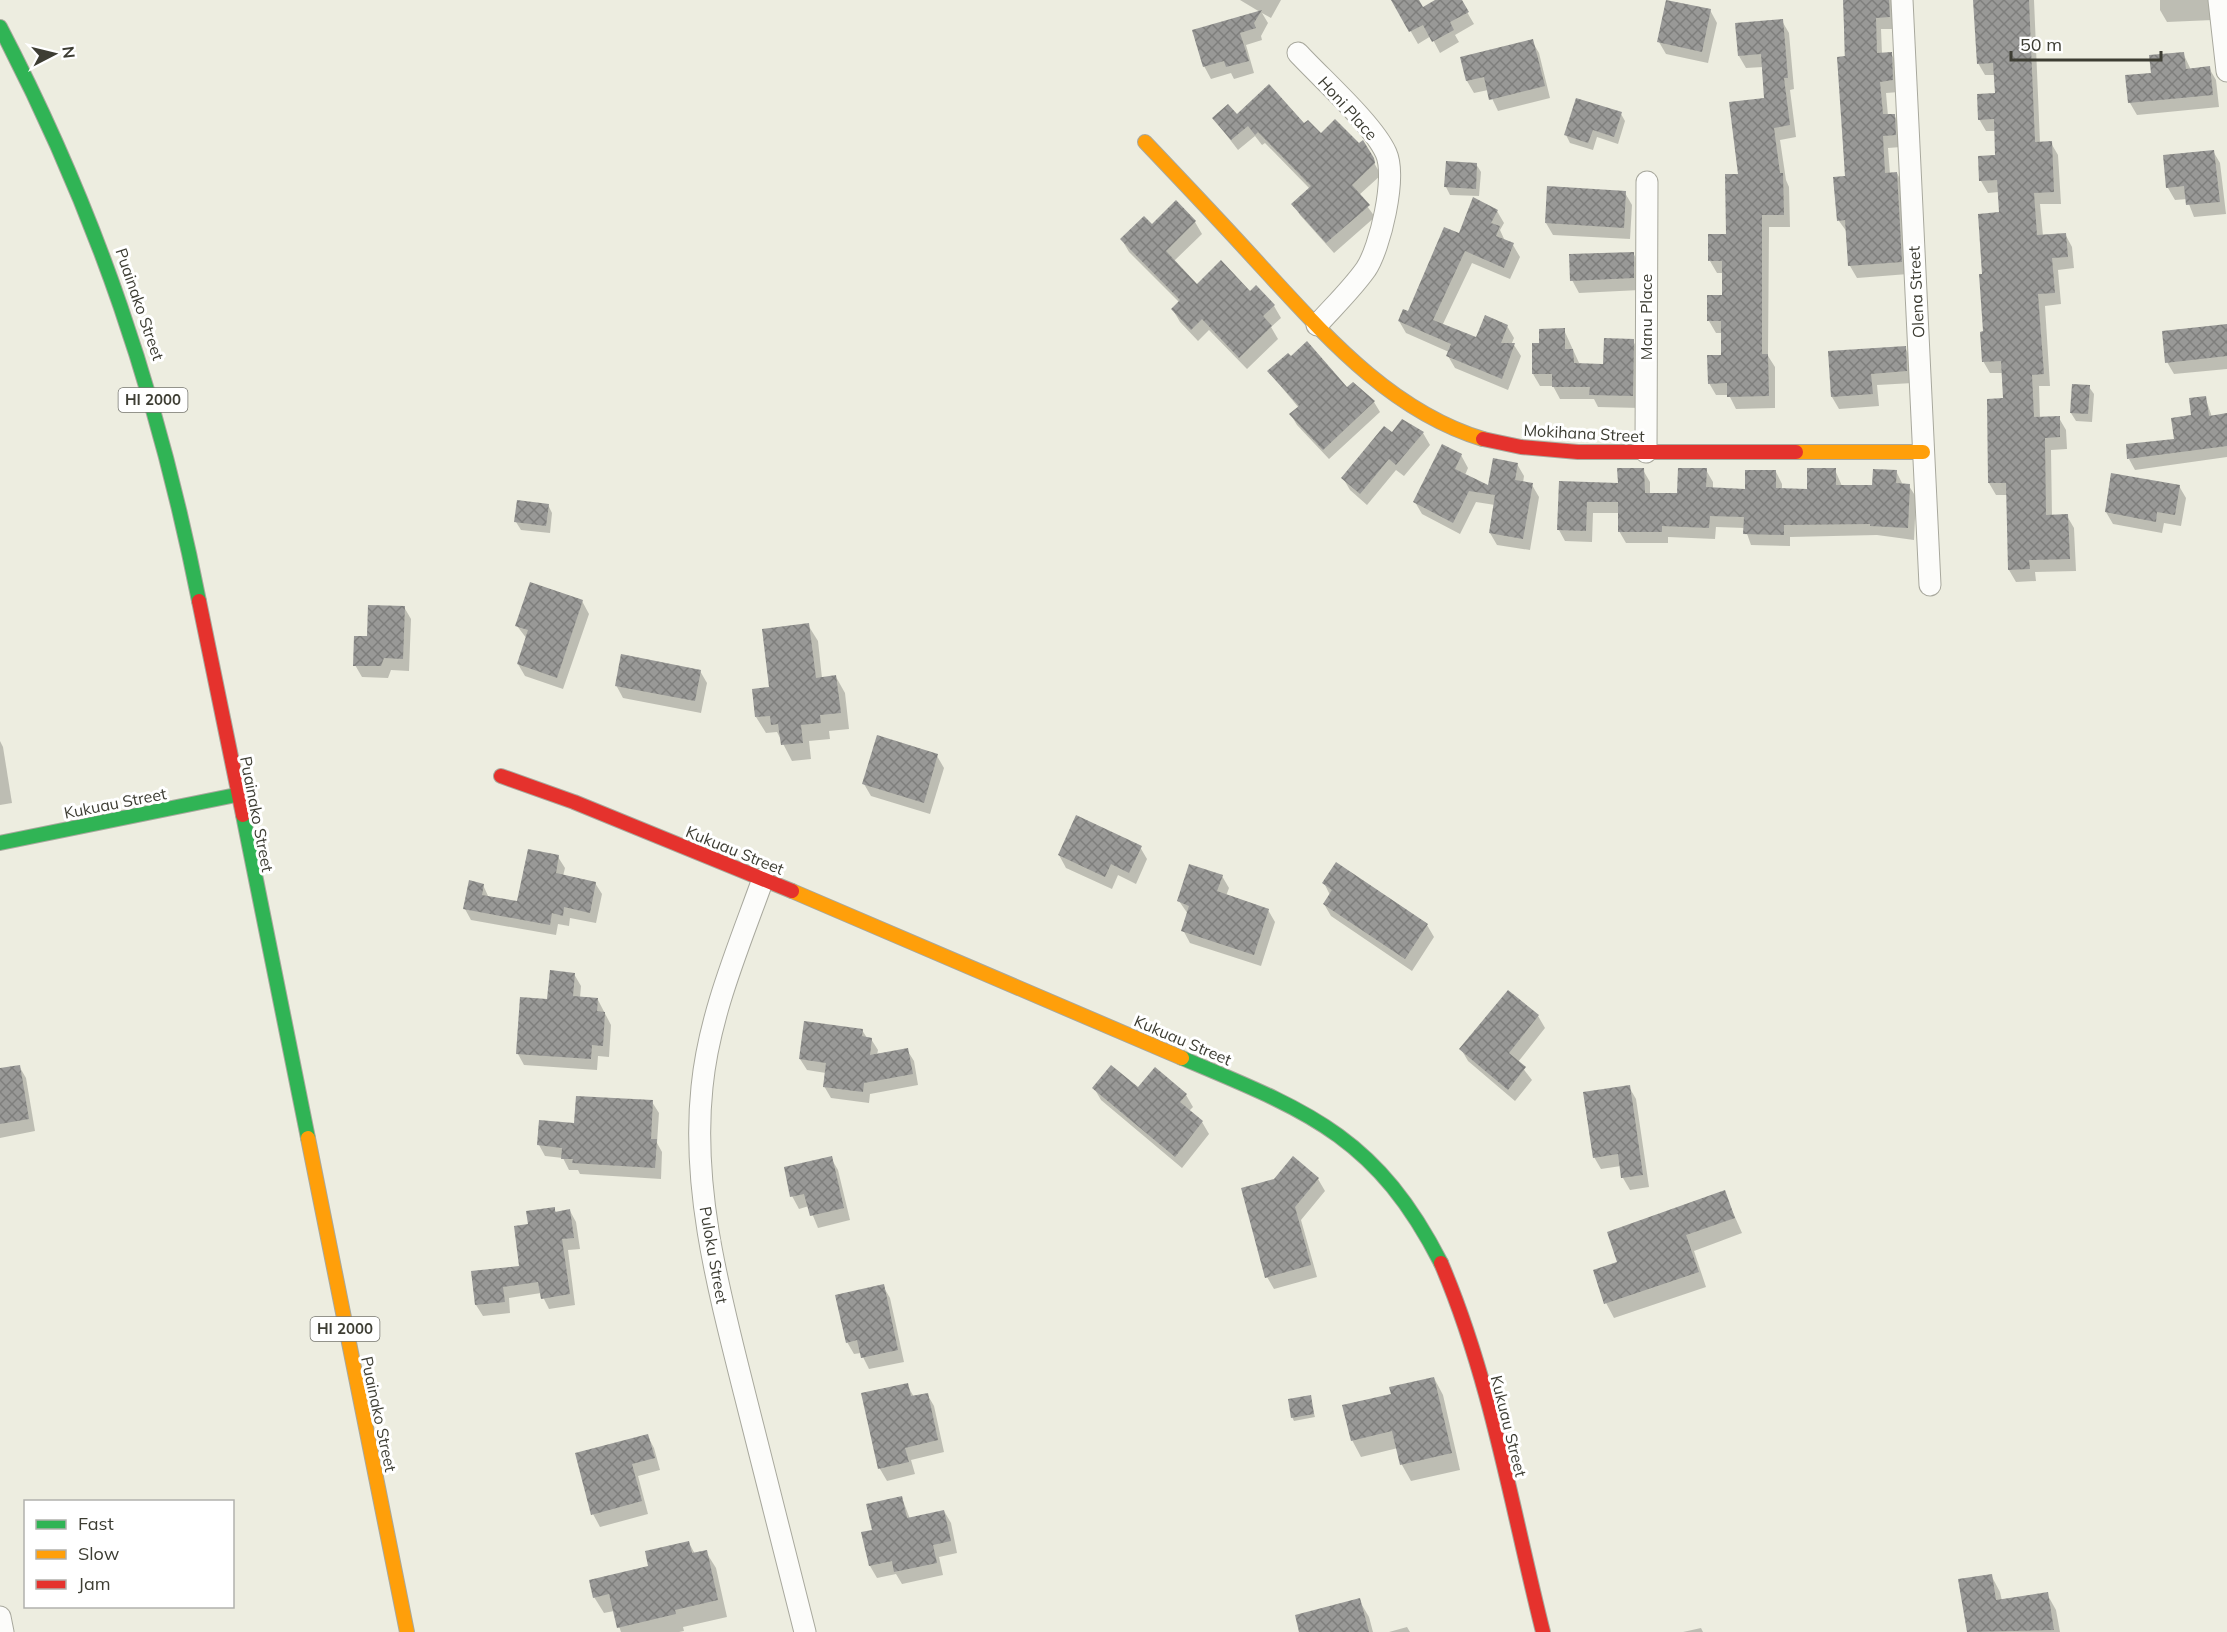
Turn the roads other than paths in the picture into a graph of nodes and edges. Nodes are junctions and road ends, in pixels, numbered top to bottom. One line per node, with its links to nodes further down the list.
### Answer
1 (1902, 0): 10 (street, Olena Street)
2 (2219, 0): 5 (street)
3 (0, 27): 13 (main road, Puainako Street / HI 2000)
4 (1298, 53): 8 (street, Honi Place)
5 (2227, 71)
6 (1145, 142): 8 (main road, Mokihana Street)
7 (1647, 182): 9 (street, Manu Place)
8 (1317, 325): 9 (main road, Mokihana Street)
9 (1646, 452): 10 (main road, Mokihana Street)
10 (1923, 452): 11 (street, Olena Street)
11 (1930, 585)
12 (501, 777): 15 (main road, Kukuau Street)
13 (236, 795): 14 (main road, Kukuau Street); 18 (main road, Puainako Street / HI 2000)
14 (0, 843)
15 (764, 879): 19 (street, Puloku Street); 20 (main road, Kukuau Street)
16 (0, 1617): 17 (street)
17 (3, 1632)
18 (407, 1632)
19 (805, 1632)
20 (1543, 1632)

